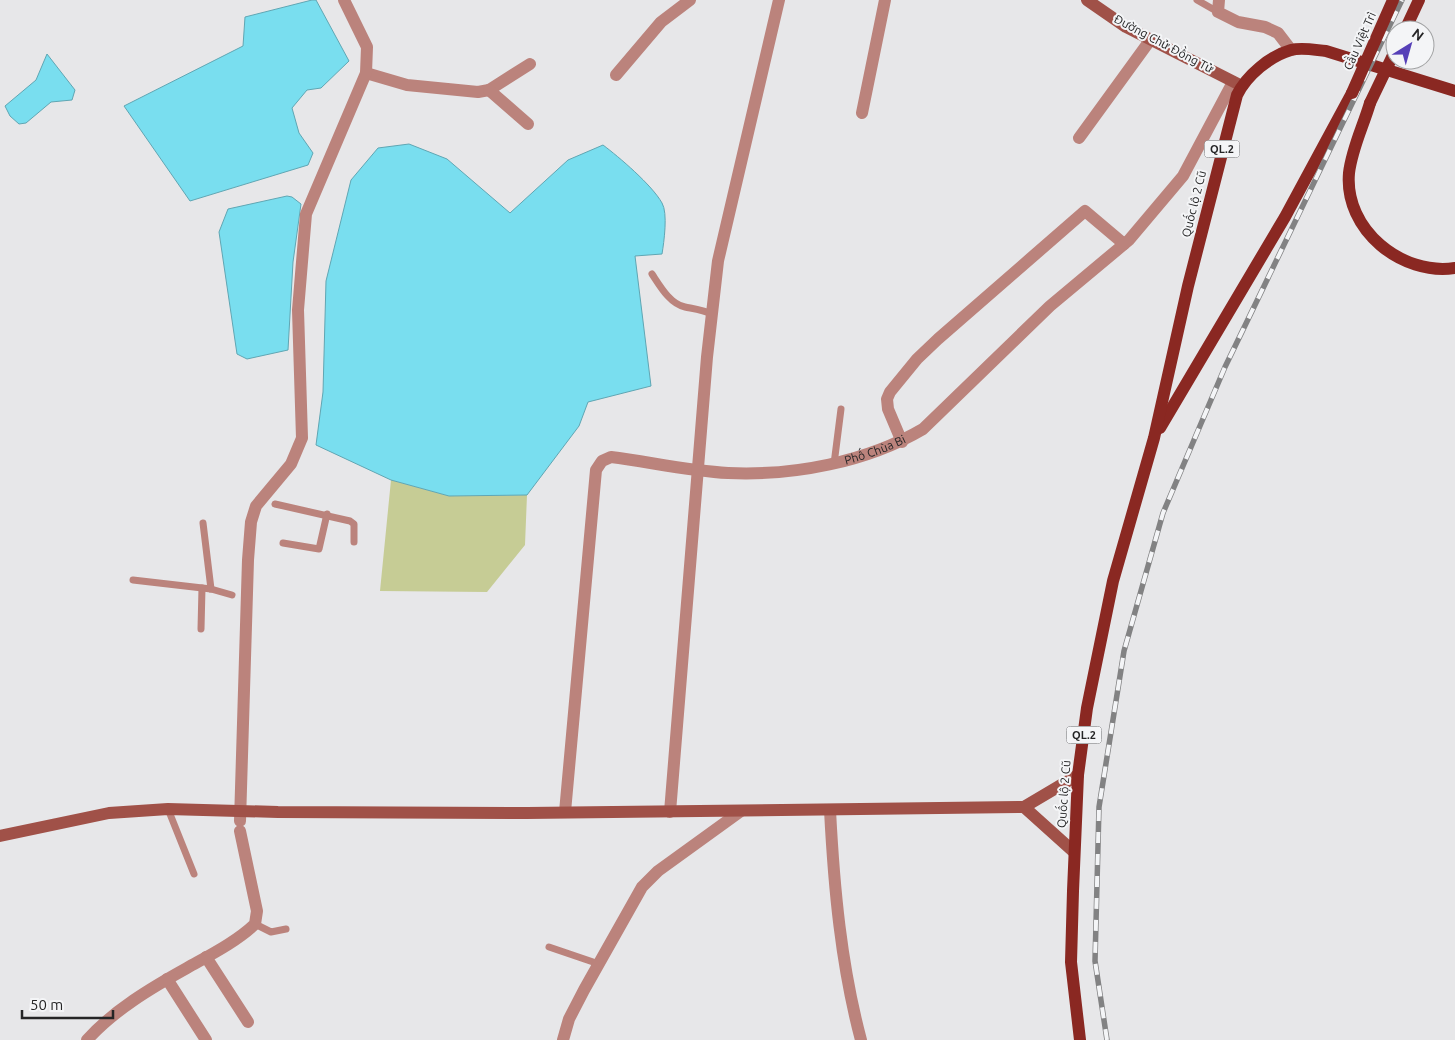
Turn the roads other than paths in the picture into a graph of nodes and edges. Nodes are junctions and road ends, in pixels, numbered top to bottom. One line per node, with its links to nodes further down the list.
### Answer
1 (344, 0): 15 (street)
2 (690, 0): 16 (street)
3 (780, 0): 27 (street)
4 (885, 0): 21 (street)
5 (1087, 0): 11 (street, Đường Chử Đồng Tử)
6 (1197, 0): 9 (lane)
7 (1393, 0): 20 (main road, Cầu Việt Trì / QL.2, bridge)
8 (1419, 0): 10 (main road)
9 (1218, 6): 12 (street)
10 (1410, 20)
11 (1151, 39): 17 (street, Đường Chử Đồng Tử); 23 (street)
12 (1291, 50): 17 (main road); 19 (main road)
13 (530, 64): 18 (street)
14 (1386, 70): 25 (main road, bridge)
15 (366, 73): 18 (street); 50 (street)
16 (616, 75)
17 (1238, 84): 24 (street, Phố Chùa Bi); 29 (main road, Quốc lộ 2 Cũ / QL.2)
18 (489, 90): 22 (street)
19 (1455, 91)
20 (1352, 93): 29 (main road, Quốc lộ 2 Cũ / QL.2)
21 (862, 113)
22 (528, 124)
23 (1079, 138)
24 (1124, 244): 30 (street, Phố Chùa Bi); 30 (street)
25 (1455, 268)
26 (652, 274): 27 (lane)
27 (712, 314): 32 (street)
28 (841, 408): 31 (lane)
29 (1154, 438): 43 (main road, Quốc lộ 2 Cũ / QL.2)
30 (902, 442): 31 (street, Phố Chùa Bi)
31 (834, 464): 32 (street, Phố Chùa Bi)
32 (699, 470): 48 (street, Phố Chùa Bi); 49 (street)
33 (275, 504): 34 (lane)
34 (327, 514): 36 (lane); 37 (lane)
35 (203, 523): 40 (lane)
36 (354, 542)
37 (283, 543)
38 (133, 580): 39 (lane)
39 (202, 588): 40 (lane); 42 (lane)
40 (211, 588): 41 (lane)
41 (232, 595)
42 (201, 629)
43 (1078, 776): 44 (street); 52 (main road, Quốc lộ 2 Cũ / QL.2)
44 (1024, 807): 46 (street); 52 (street)
45 (168, 810): 50 (street); 51 (street); 53 (lane)
46 (830, 810): 47 (street); 64 (street)
47 (741, 811): 49 (street); 58 (street)
48 (565, 812): 49 (street); 50 (street)
49 (670, 812)
50 (241, 821): 54 (street)
51 (0, 836)
52 (1074, 852): 65 (main road, Quốc lộ 2 Cũ / QL.2)
53 (194, 874)
54 (255, 924): 55 (lane); 57 (street)
55 (286, 929)
56 (549, 947): 58 (lane)
57 (206, 957): 59 (street); 60 (street)
58 (599, 964): 63 (street)
59 (167, 979): 61 (street); 62 (street)
60 (248, 1022)
61 (87, 1040)
62 (206, 1040)
63 (563, 1040)
64 (861, 1040)
65 (1080, 1040)

